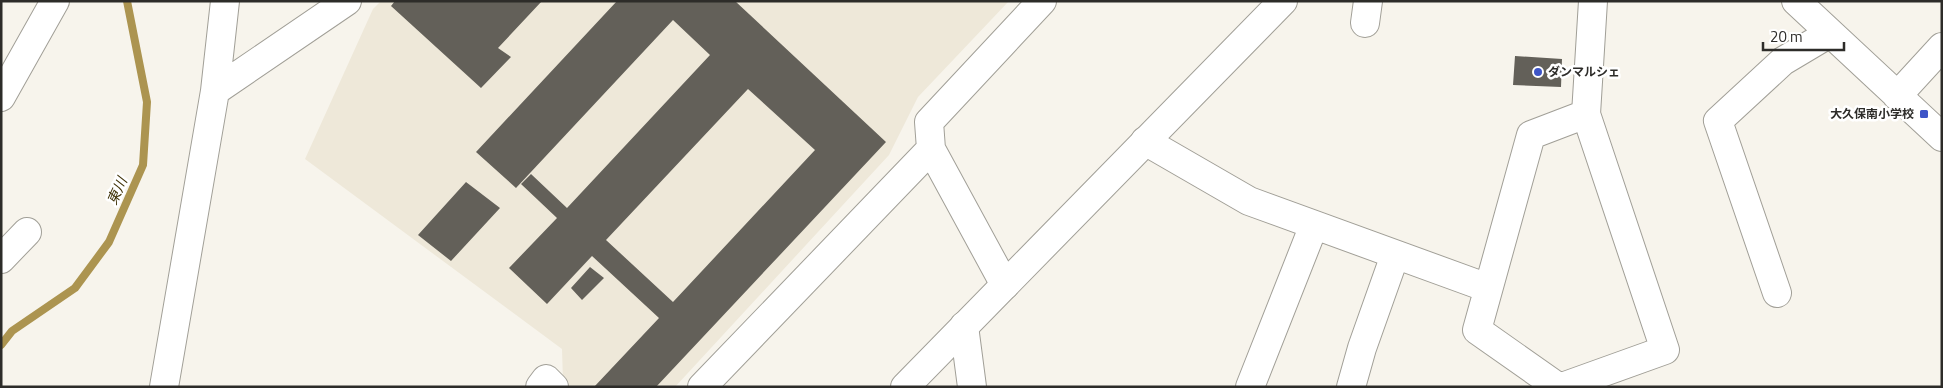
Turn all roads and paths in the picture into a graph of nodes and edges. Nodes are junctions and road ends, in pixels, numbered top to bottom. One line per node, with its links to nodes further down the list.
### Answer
1 (55, 1): 11 (street)
2 (225, 1): 10 (street)
3 (347, 1): 10 (street)
4 (1042, 1): 16 (street)
5 (1283, 1): 15 (street)
6 (1593, 1): 13 (street)
7 (1807, 5): 8 (street)
8 (1830, 33): 12 (street); 23 (street)
9 (1942, 47): 12 (street)
10 (215, 91): 25 (street)
11 (1, 96)
12 (1897, 96): 14 (street)
13 (1586, 114): 22 (street); 33 (street)
14 (1942, 137)
15 (1145, 141): 17 (street); 21 (street)
16 (932, 149): 21 (street); 28 (street)
17 (1314, 225): 19 (street); 31 (street)
18 (27, 232): 20 (street)
19 (1395, 255): 22 (street); 32 (street)
20 (1, 259)
21 (1004, 285): 24 (street)
22 (1488, 288): 33 (street)
23 (1776, 293)
24 (964, 326): 29 (street); 30 (street)
25 (164, 387)
26 (540, 387): 27 (street)
27 (554, 387)
28 (702, 387)
29 (905, 387)
30 (972, 387)
31 (1250, 387)
32 (1352, 387)
33 (1560, 387)

